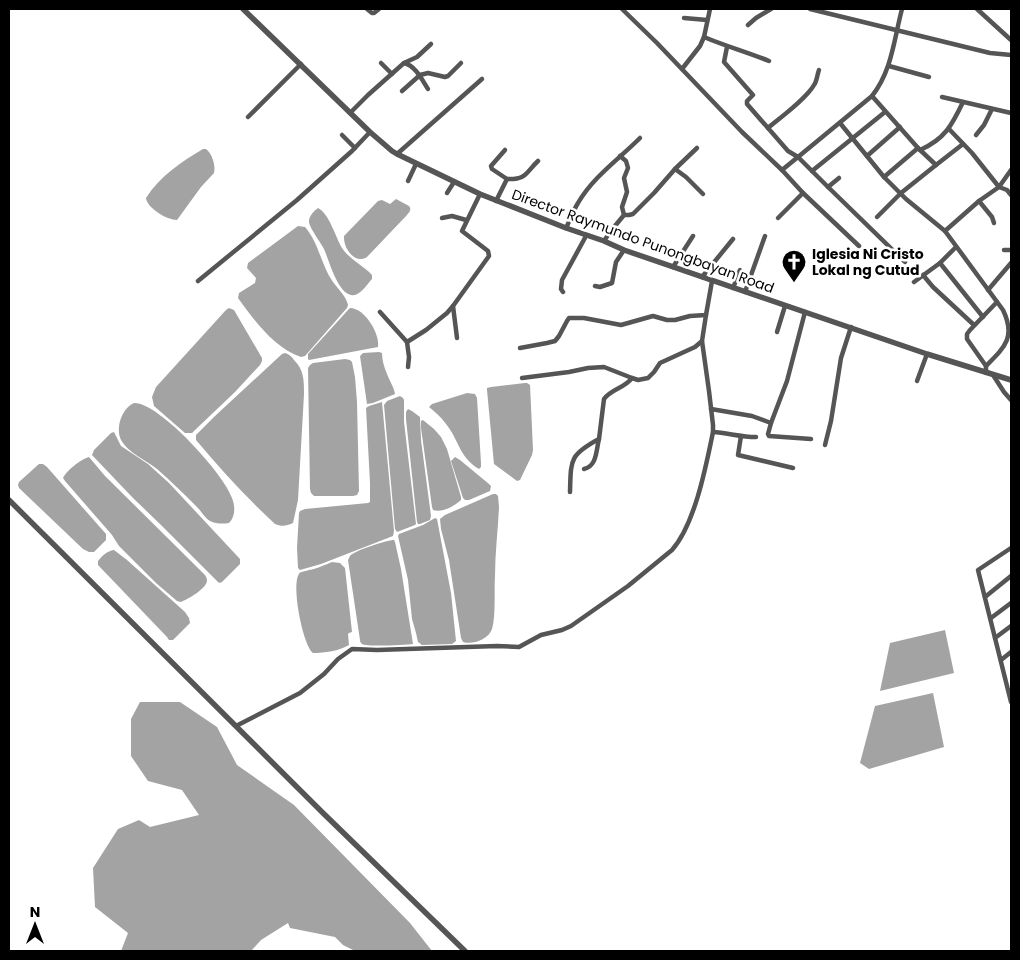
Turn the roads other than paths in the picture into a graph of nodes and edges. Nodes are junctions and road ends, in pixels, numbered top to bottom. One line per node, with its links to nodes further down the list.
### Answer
1 (243, 9): 23 (street, Director Raymundo Punongbayan Road)
2 (367, 9): 3 (street)
3 (379, 9)
4 (622, 9): 25 (street)
5 (710, 9): 11 (street)
6 (770, 9): 12 (street)
7 (810, 9): 13 (street)
8 (902, 9): 13 (street)
9 (977, 9): 15 (street)
10 (684, 18): 11 (street)
11 (707, 20): 14 (street)
12 (748, 25)
13 (897, 30): 18 (street); 24 (street)
14 (704, 38): 17 (street); 25 (street)
15 (1011, 40)
16 (431, 44): 21 (street)
17 (727, 47): 19 (street); 42 (street)
18 (1011, 55)
19 (769, 61)
20 (381, 62): 27 (street)
21 (404, 63): 27 (street); 28 (street)
22 (461, 63): 28 (street)
23 (301, 64): 38 (street, Director Raymundo Punongbayan Road); 40 (street)
24 (889, 66): 29 (street); 33 (street)
25 (682, 69): 63 (street)
26 (819, 70): 42 (street)
27 (392, 74): 38 (street)
28 (420, 75): 31 (street); 32 (street)
29 (929, 77)
30 (482, 79): 55 (street)
31 (428, 90)
32 (402, 91)
33 (872, 96): 37 (street); 41 (street)
34 (942, 97): 35 (street)
35 (963, 102): 36 (street); 44 (street)
36 (992, 109): 39 (street); 47 (street)
37 (885, 112): 43 (street); 49 (street)
38 (350, 113): 45 (street, Director Raymundo Punongbayan Road)
39 (1011, 113)
40 (248, 116)
41 (840, 123): 49 (street); 58 (street)
42 (768, 128): 58 (street)
43 (900, 128): 53 (street); 57 (street)
44 (949, 129): 50 (street); 53 (street)
45 (370, 132): 51 (street); 55 (street, Director Raymundo Punongbayan Road)
46 (342, 135): 51 (street)
47 (976, 135)
48 (640, 138): 56 (street)
49 (852, 139): 57 (street); 65 (street)
50 (963, 144): 61 (street); 72 (street)
51 (355, 148): 106 (street)
52 (697, 148): 62 (street)
53 (919, 149): 61 (street); 66 (street)
54 (505, 150): 68 (street)
55 (397, 154): 60 (street, Director Raymundo Punongbayan Road)
56 (620, 156): 81 (street); 87 (street)
57 (867, 156): 66 (street)
58 (798, 157): 63 (street); 65 (street)
59 (538, 161): 68 (street)
60 (416, 164): 69 (street); 70 (street, Director Raymundo Punongbayan Road)
61 (936, 165): 75 (street)
62 (675, 168): 77 (street); 81 (street)
63 (782, 170): 74 (street)
64 (1011, 170): 72 (street)
65 (812, 171): 71 (street)
66 (884, 177): 75 (street)
67 (839, 178): 71 (street)
68 (507, 180): 79 (street)
69 (408, 182)
70 (454, 182): 73 (street); 76 (street, Director Raymundo Punongbayan Road)
71 (828, 187): 99 (street)
72 (998, 187): 78 (street); 80 (street)
73 (447, 193)
74 (803, 193): 84 (street); 94 (street)
75 (901, 193): 82 (street); 88 (street)
76 (480, 194): 79 (street, Director Raymundo Punongbayan Road); 85 (street)
77 (703, 194)
78 (1011, 195)
79 (496, 201): 87 (street, Director Raymundo Punongbayan Road)
80 (980, 201): 86 (street); 88 (street)
81 (624, 215): 93 (street)
82 (877, 217)
83 (442, 218): 85 (street)
84 (778, 218)
85 (466, 220): 115 (street)
86 (994, 223)
87 (566, 228): 89 (street, Director Raymundo Punongbayan Road)
88 (945, 231): 95 (street)
89 (586, 236): 93 (street, Director Raymundo Punongbayan Road); 112 (street)
90 (693, 236): 102 (street)
91 (765, 236): 113 (street)
92 (733, 239): 105 (street)
93 (604, 241): 96 (street, Director Raymundo Punongbayan Road)
94 (859, 246)
95 (956, 247): 100 (street); 111 (street)
96 (624, 250): 102 (street, Director Raymundo Punongbayan Road); 109 (street)
97 (1004, 250): 98 (street)
98 (1011, 250)
99 (905, 262)
100 (940, 263): 104 (street); 120 (street)
101 (1011, 263): 111 (street)
102 (673, 267): 105 (street, Director Raymundo Punongbayan Road)
103 (740, 270): 110 (street)
104 (924, 275): 108 (street); 121 (street)
105 (702, 278): 107 (street, Director Raymundo Punongbayan Road)
106 (198, 281)
107 (712, 281): 110 (street, Director Raymundo Punongbayan Road); 119 (street)
108 (914, 282)
109 (595, 286)
110 (733, 288): 113 (street, Director Raymundo Punongbayan Road)
111 (988, 290): 114 (street)
112 (563, 292)
113 (745, 292): 116 (street, Director Raymundo Punongbayan Road)
114 (997, 302): 120 (street); 130 (street)
115 (452, 306): 124 (street); 126 (street)
116 (786, 306): 118 (street, Director Raymundo Punongbayan Road); 123 (street)
117 (380, 312): 126 (street)
118 (805, 312): 122 (street, Director Raymundo Punongbayan Road); 138 (street)
119 (706, 315): 125 (street); 127 (street)
120 (983, 317): 121 (street)
121 (974, 325): 130 (street)
122 (850, 327): 128 (street, Director Raymundo Punongbayan Road); 144 (street)
123 (777, 332)
124 (457, 338)
125 (702, 341): 133 (street); 137 (street)
126 (408, 342): 129 (street)
127 (520, 348)
128 (927, 354): 130 (street, Director Raymundo Punongbayan Road); 135 (street)
129 (408, 367)
130 (986, 369): 131 (street, Director Raymundo Punongbayan Road)
131 (993, 375): 134 (street, Director Raymundo Punongbayan Road); 136 (street)
132 (522, 378): 133 (street)
133 (632, 378): 143 (street)
134 (1011, 380)
135 (917, 381)
136 (1011, 400)
137 (711, 410): 138 (street); 139 (street)
138 (771, 423): 142 (street)
139 (713, 432): 140 (street); 160 (street)
140 (740, 436): 141 (street); 145 (street)
141 (756, 437)
142 (811, 439)
143 (599, 440): 146 (street); 147 (street)
144 (825, 445)
145 (793, 468)
146 (584, 469)
147 (570, 492)
148 (9, 500): 160 (street)
149 (1011, 548): 151 (street)
150 (1011, 576): 151 (street)
151 (985, 597): 153 (street)
152 (1011, 602): 153 (street)
153 (990, 618): 155 (street)
154 (1011, 626): 155 (street)
155 (995, 638): 157 (street)
156 (1011, 652): 157 (street)
157 (1001, 660): 158 (street)
158 (1009, 683): 159 (street)
159 (1011, 701)
160 (236, 726): 161 (street)
161 (465, 951)

